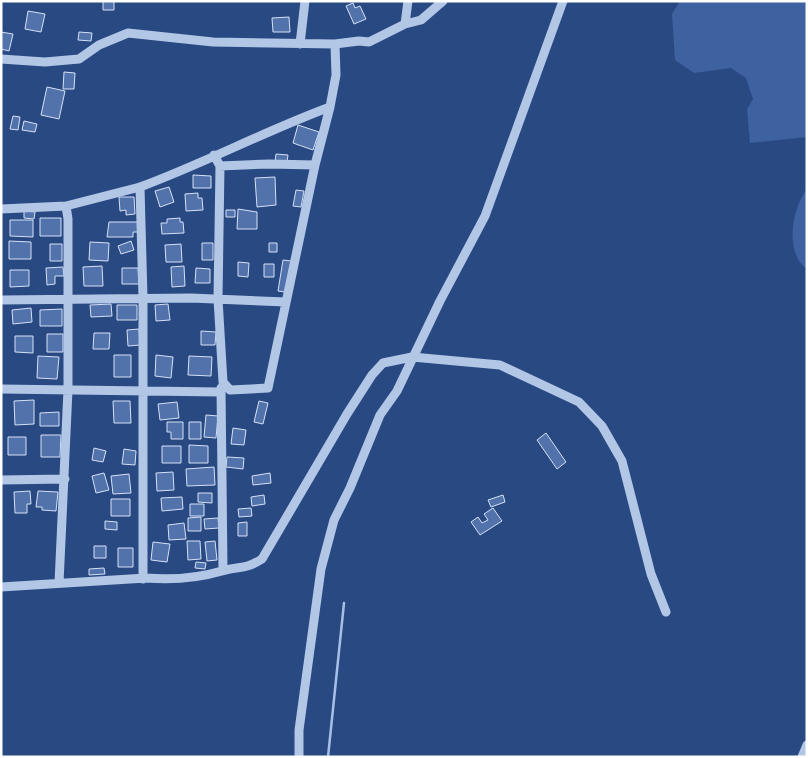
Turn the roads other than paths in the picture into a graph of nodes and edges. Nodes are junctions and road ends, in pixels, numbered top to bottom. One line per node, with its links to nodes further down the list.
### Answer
1 (305, 1): 6 (street)
2 (408, 1): 5 (street)
3 (443, 1): 5 (street)
4 (563, 1): 21 (street)
5 (405, 24): 7 (street)
6 (300, 44): 7 (street); 8 (street)
7 (335, 44): 9 (street)
8 (1, 59)
9 (330, 107): 10 (street); 11 (street)
10 (214, 155): 12 (street); 13 (street)
11 (315, 165): 12 (street); 20 (street)
12 (220, 166): 18 (street)
13 (140, 187): 14 (street); 17 (street)
14 (66, 206): 15 (street); 16 (street)
15 (1, 209)
16 (69, 298): 17 (street); 19 (street); 24 (street)
17 (144, 298): 18 (street); 25 (street)
18 (218, 299): 20 (street); 22 (street)
19 (1, 300)
20 (286, 302): 22 (street)
21 (412, 357): 29 (street); 33 (street); 35 (street)
22 (223, 382): 26 (street)
23 (1, 389): 24 (street)
24 (68, 390): 25 (street); 27 (street)
25 (144, 391): 26 (street); 30 (street)
26 (220, 392): 29 (street)
27 (65, 479): 28 (street); 31 (street)
28 (1, 480)
29 (223, 570): 30 (street)
30 (143, 579): 31 (street)
31 (59, 583): 32 (street)
32 (1, 587)
33 (666, 612)
34 (807, 745): 36 (street)
35 (298, 757)
36 (802, 757)

